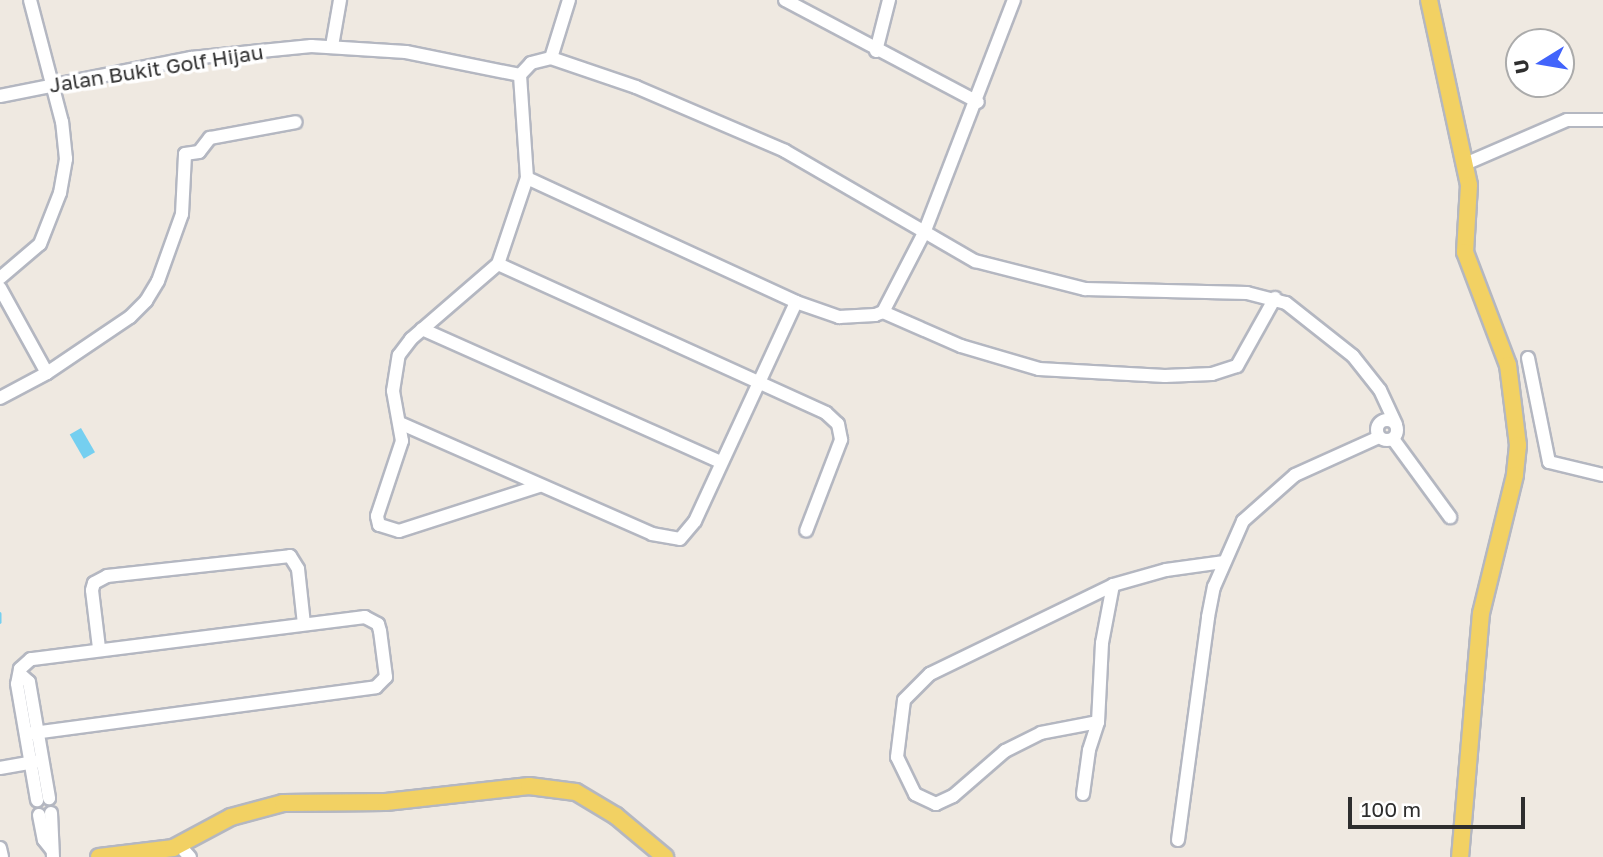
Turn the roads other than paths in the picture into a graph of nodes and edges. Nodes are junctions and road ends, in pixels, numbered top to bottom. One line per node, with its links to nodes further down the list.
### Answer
1 (30, 0): 13 (street)
2 (340, 0): 9 (street)
3 (569, 0): 11 (street)
4 (785, 0): 8 (street)
5 (889, 0): 10 (street)
6 (1014, 0): 15 (street)
7 (1429, 0): 18 (main road)
8 (807, 5): 10 (street)
9 (332, 46): 12 (street, Jalan Bukit Golf Hijau); 13 (street, Jalan Bukit Golf Hijau)
10 (876, 51): 15 (street)
11 (551, 58): 12 (street); 20 (street)
12 (520, 75): 19 (street)
13 (51, 85): 14 (street, Jalan Bukit Golf Hijau); 22 (street)
14 (0, 96)
15 (978, 102): 20 (street)
16 (1603, 120): 18 (street)
17 (296, 122): 29 (street)
18 (1465, 164): 59 (main road)
19 (527, 178): 21 (street); 25 (street)
20 (924, 233): 24 (street); 26 (street)
21 (498, 264): 27 (street); 30 (street)
22 (0, 278)
23 (0, 288): 29 (street)
24 (1275, 298): 26 (street); 33 (street)
25 (796, 302): 26 (street); 30 (street)
26 (883, 312)
27 (422, 329): 32 (street); 36 (street)
28 (1528, 358): 37 (street)
29 (47, 373): 31 (street)
30 (759, 380): 36 (street); 40 (street)
31 (0, 398)
32 (402, 424): 38 (street); 38 (street)
33 (1396, 425): 34 (street); 35 (street)
34 (1379, 437): 35 (street); 41 (street)
35 (1393, 439): 39 (street)
36 (719, 461): 38 (street)
37 (1603, 475)
38 (539, 486)
39 (1450, 517)
40 (806, 531)
41 (1224, 562): 42 (street); 52 (street)
42 (1114, 585): 45 (street); 45 (street)
43 (304, 624): 44 (street); 44 (street); 46 (street)
44 (99, 649): 46 (street)
45 (1098, 722): 49 (street)
46 (32, 733): 47 (street)
47 (36, 762): 48 (street); 50 (street)
48 (0, 768)
49 (1083, 794)
50 (43, 799)
51 (45, 814): 55 (street)
52 (1178, 840)
53 (0, 848): 56 (street)
54 (185, 851): 57 (main road); 58 (main road)
55 (52, 853)
56 (2, 857)
57 (99, 857)
58 (665, 857)
59 (1461, 857)

